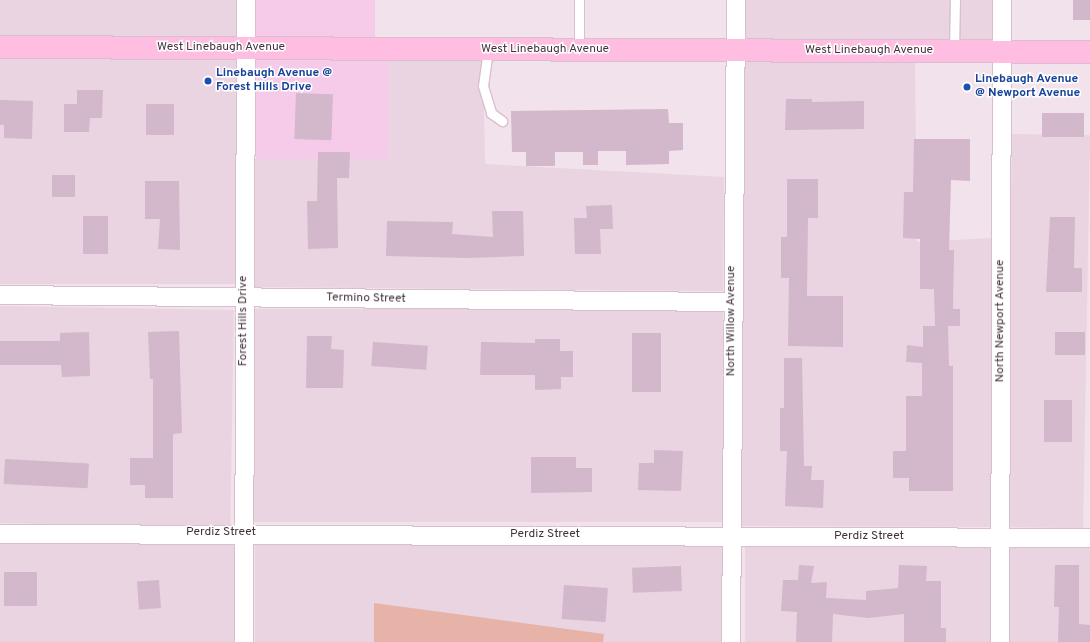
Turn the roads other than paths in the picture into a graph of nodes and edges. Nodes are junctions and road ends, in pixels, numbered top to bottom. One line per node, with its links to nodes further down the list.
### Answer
1 (246, 0): 7 (street, Forest Hills Drive)
2 (579, 0): 9 (lane)
3 (736, 0): 10 (street, North Willow Avenue)
4 (955, 0): 11 (lane)
5 (1002, 0): 12 (street, North Newport Avenue)
6 (0, 47): 7 (street, West Linebaugh Avenue)
7 (246, 48): 8 (street, West Linebaugh Avenue); 16 (street, Forest Hills Drive)
8 (488, 50): 9 (street, West Linebaugh Avenue); 14 (lane)
9 (579, 50): 10 (street, West Linebaugh Avenue)
10 (736, 51): 11 (street, West Linebaugh Avenue); 17 (street, North Willow Avenue)
11 (954, 52): 12 (street, West Linebaugh Avenue)
12 (1002, 52): 13 (street, West Linebaugh Avenue); 21 (street, North Newport Avenue)
13 (1090, 52)
14 (502, 121)
15 (0, 295): 16 (street, Termino Street)
16 (244, 298): 17 (street, Termino Street); 18 (street, Forest Hills Drive)
17 (732, 302): 20 (street, North Willow Avenue)
18 (245, 533): 19 (street, Perdiz Street); 20 (street, Perdiz Street); 23 (street, Forest Hills Drive)
19 (0, 534)
20 (732, 536): 21 (street, Perdiz Street); 24 (street, North Willow Avenue)
21 (1000, 537): 22 (street, Perdiz Street); 25 (street, North Newport Avenue)
22 (1090, 538)
23 (244, 642)
24 (731, 642)
25 (1000, 642)

